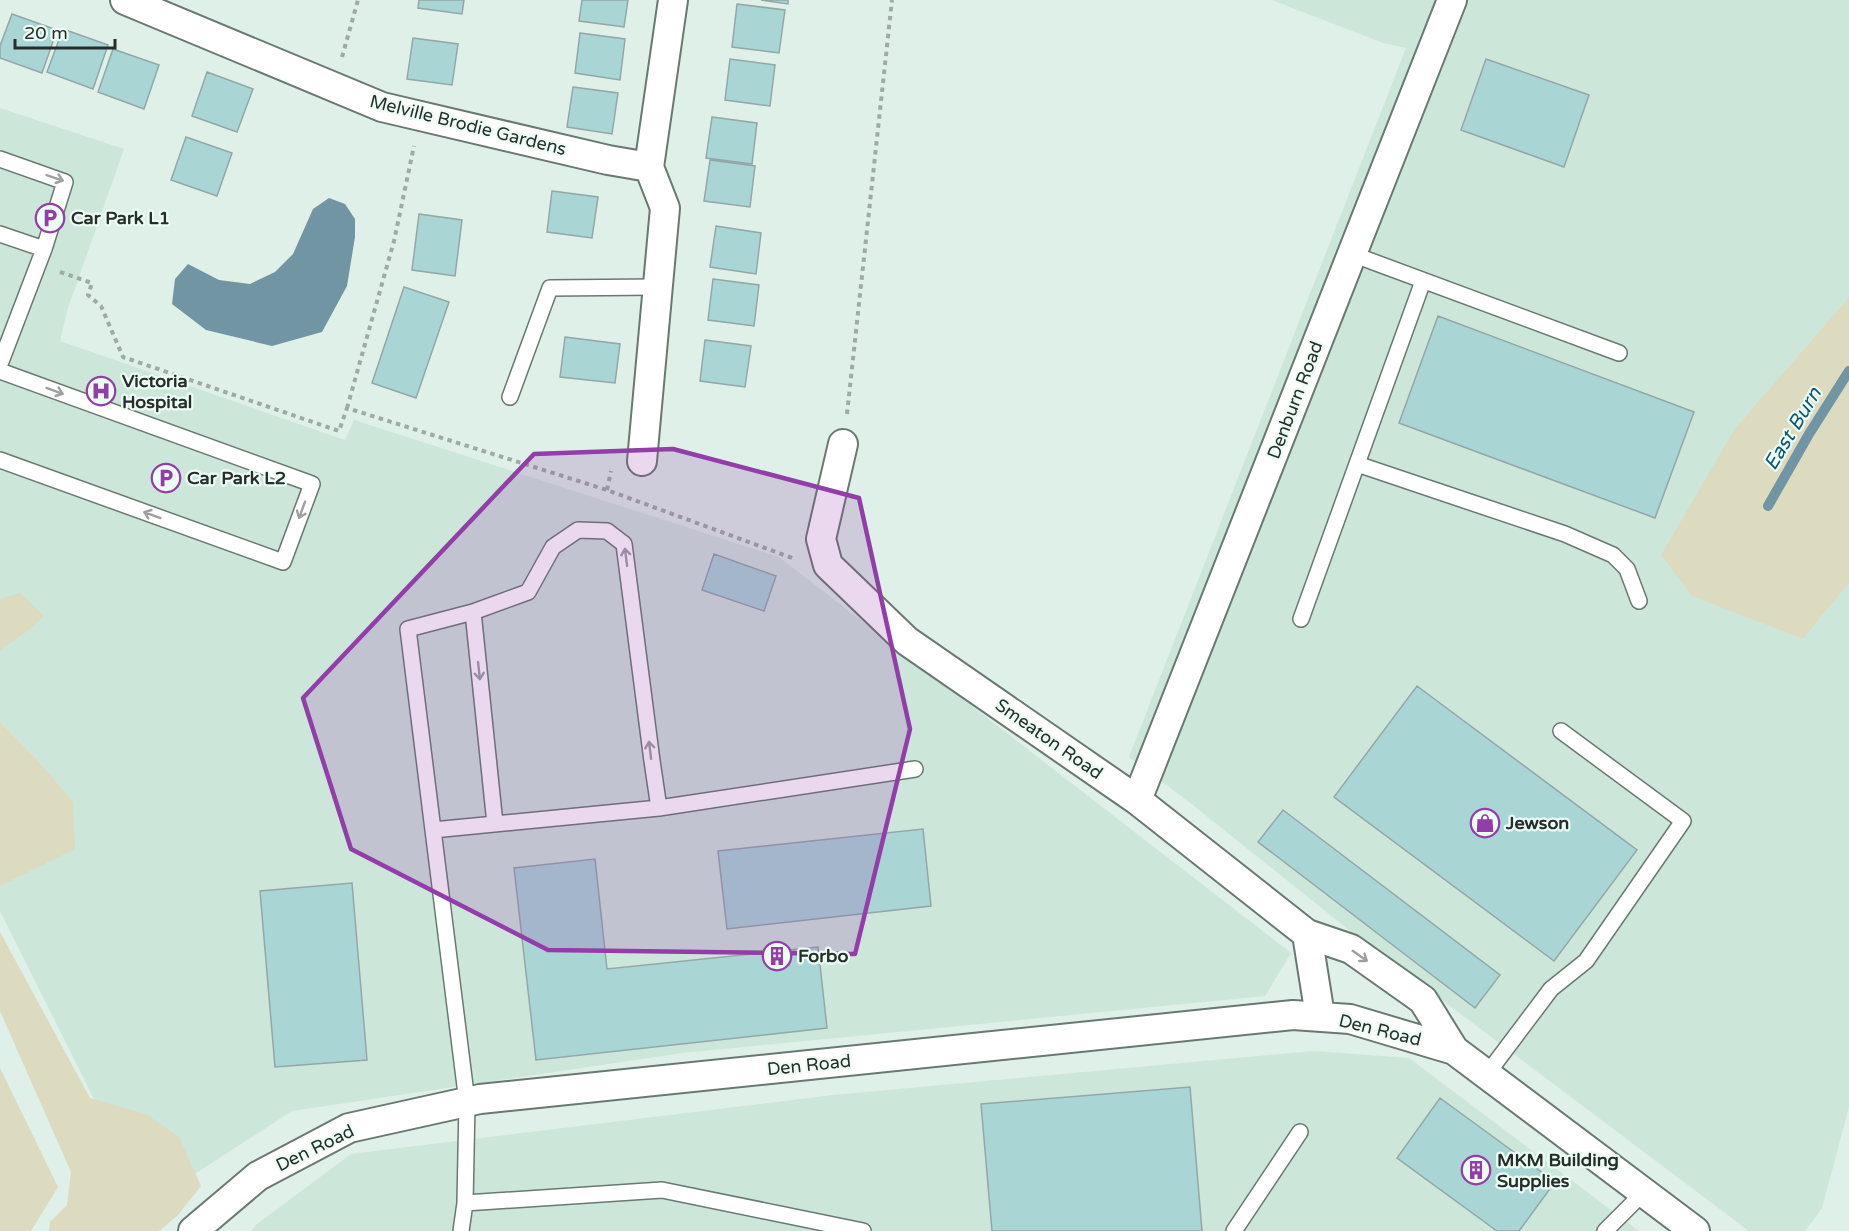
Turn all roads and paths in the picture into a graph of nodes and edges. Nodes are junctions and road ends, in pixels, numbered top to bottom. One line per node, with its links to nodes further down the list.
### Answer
1 (124, 0): 6 (street, Melville Brodie Gardens)
2 (358, 0): 6 (path)
3 (673, 0): 9 (street)
4 (892, 0): 21 (path)
5 (1452, 0): 12 (street, Denburn Road)
6 (334, 87): 7 (street, Melville Brodie Gardens)
7 (421, 116): 9 (street, Melville Brodie Gardens); 20 (path)
8 (0, 159): 11 (lane, one-way to 11)
9 (649, 168): 15 (street)
10 (0, 234): 11 (lane)
11 (44, 249): 13 (lane)
12 (1352, 254): 14 (lane); 31 (street, Denburn Road)
13 (38, 265): 17 (lane); 20 (path)
14 (1423, 281): 16 (lane); 24 (lane)
15 (658, 287): 19 (lane); 23 (street)
16 (1619, 353)
17 (0, 364)
18 (0, 371): 22 (lane, one-way to 22)
19 (510, 397)
20 (347, 408): 25 (path)
21 (843, 444): 25 (street)
22 (0, 460)
23 (642, 461)
24 (1357, 464): 26 (lane); 28 (lane)
25 (828, 565): 31 (street, Smeaton Road)
26 (1640, 601)
27 (473, 612): 32 (lane, one-way to 27); 33 (lane, one-way to 33); 34 (lane)
28 (1301, 619)
29 (1561, 731): 38 (lane)
30 (915, 769): 32 (lane)
31 (1137, 800): 35 (street, Smeaton Road)
32 (659, 808): 33 (lane)
33 (495, 824): 34 (lane)
34 (433, 830): 39 (lane)
35 (1307, 934): 36 (street); 37 (street, Smeaton Road, one-way to 37)
36 (1320, 1016): 37 (street, Den Road); 39 (street, Den Road)
37 (1454, 1050): 38 (street)
38 (1487, 1074): 41 (street)
39 (467, 1102): 42 (lane); 43 (street, Den Road)
40 (1300, 1132): 46 (lane)
41 (1644, 1192): 47 (lane); 48 (street)
42 (465, 1203): 44 (lane); 45 (lane)
43 (192, 1231)
44 (461, 1231)
45 (863, 1231)
46 (1234, 1231)
47 (1605, 1231)
48 (1695, 1231)

